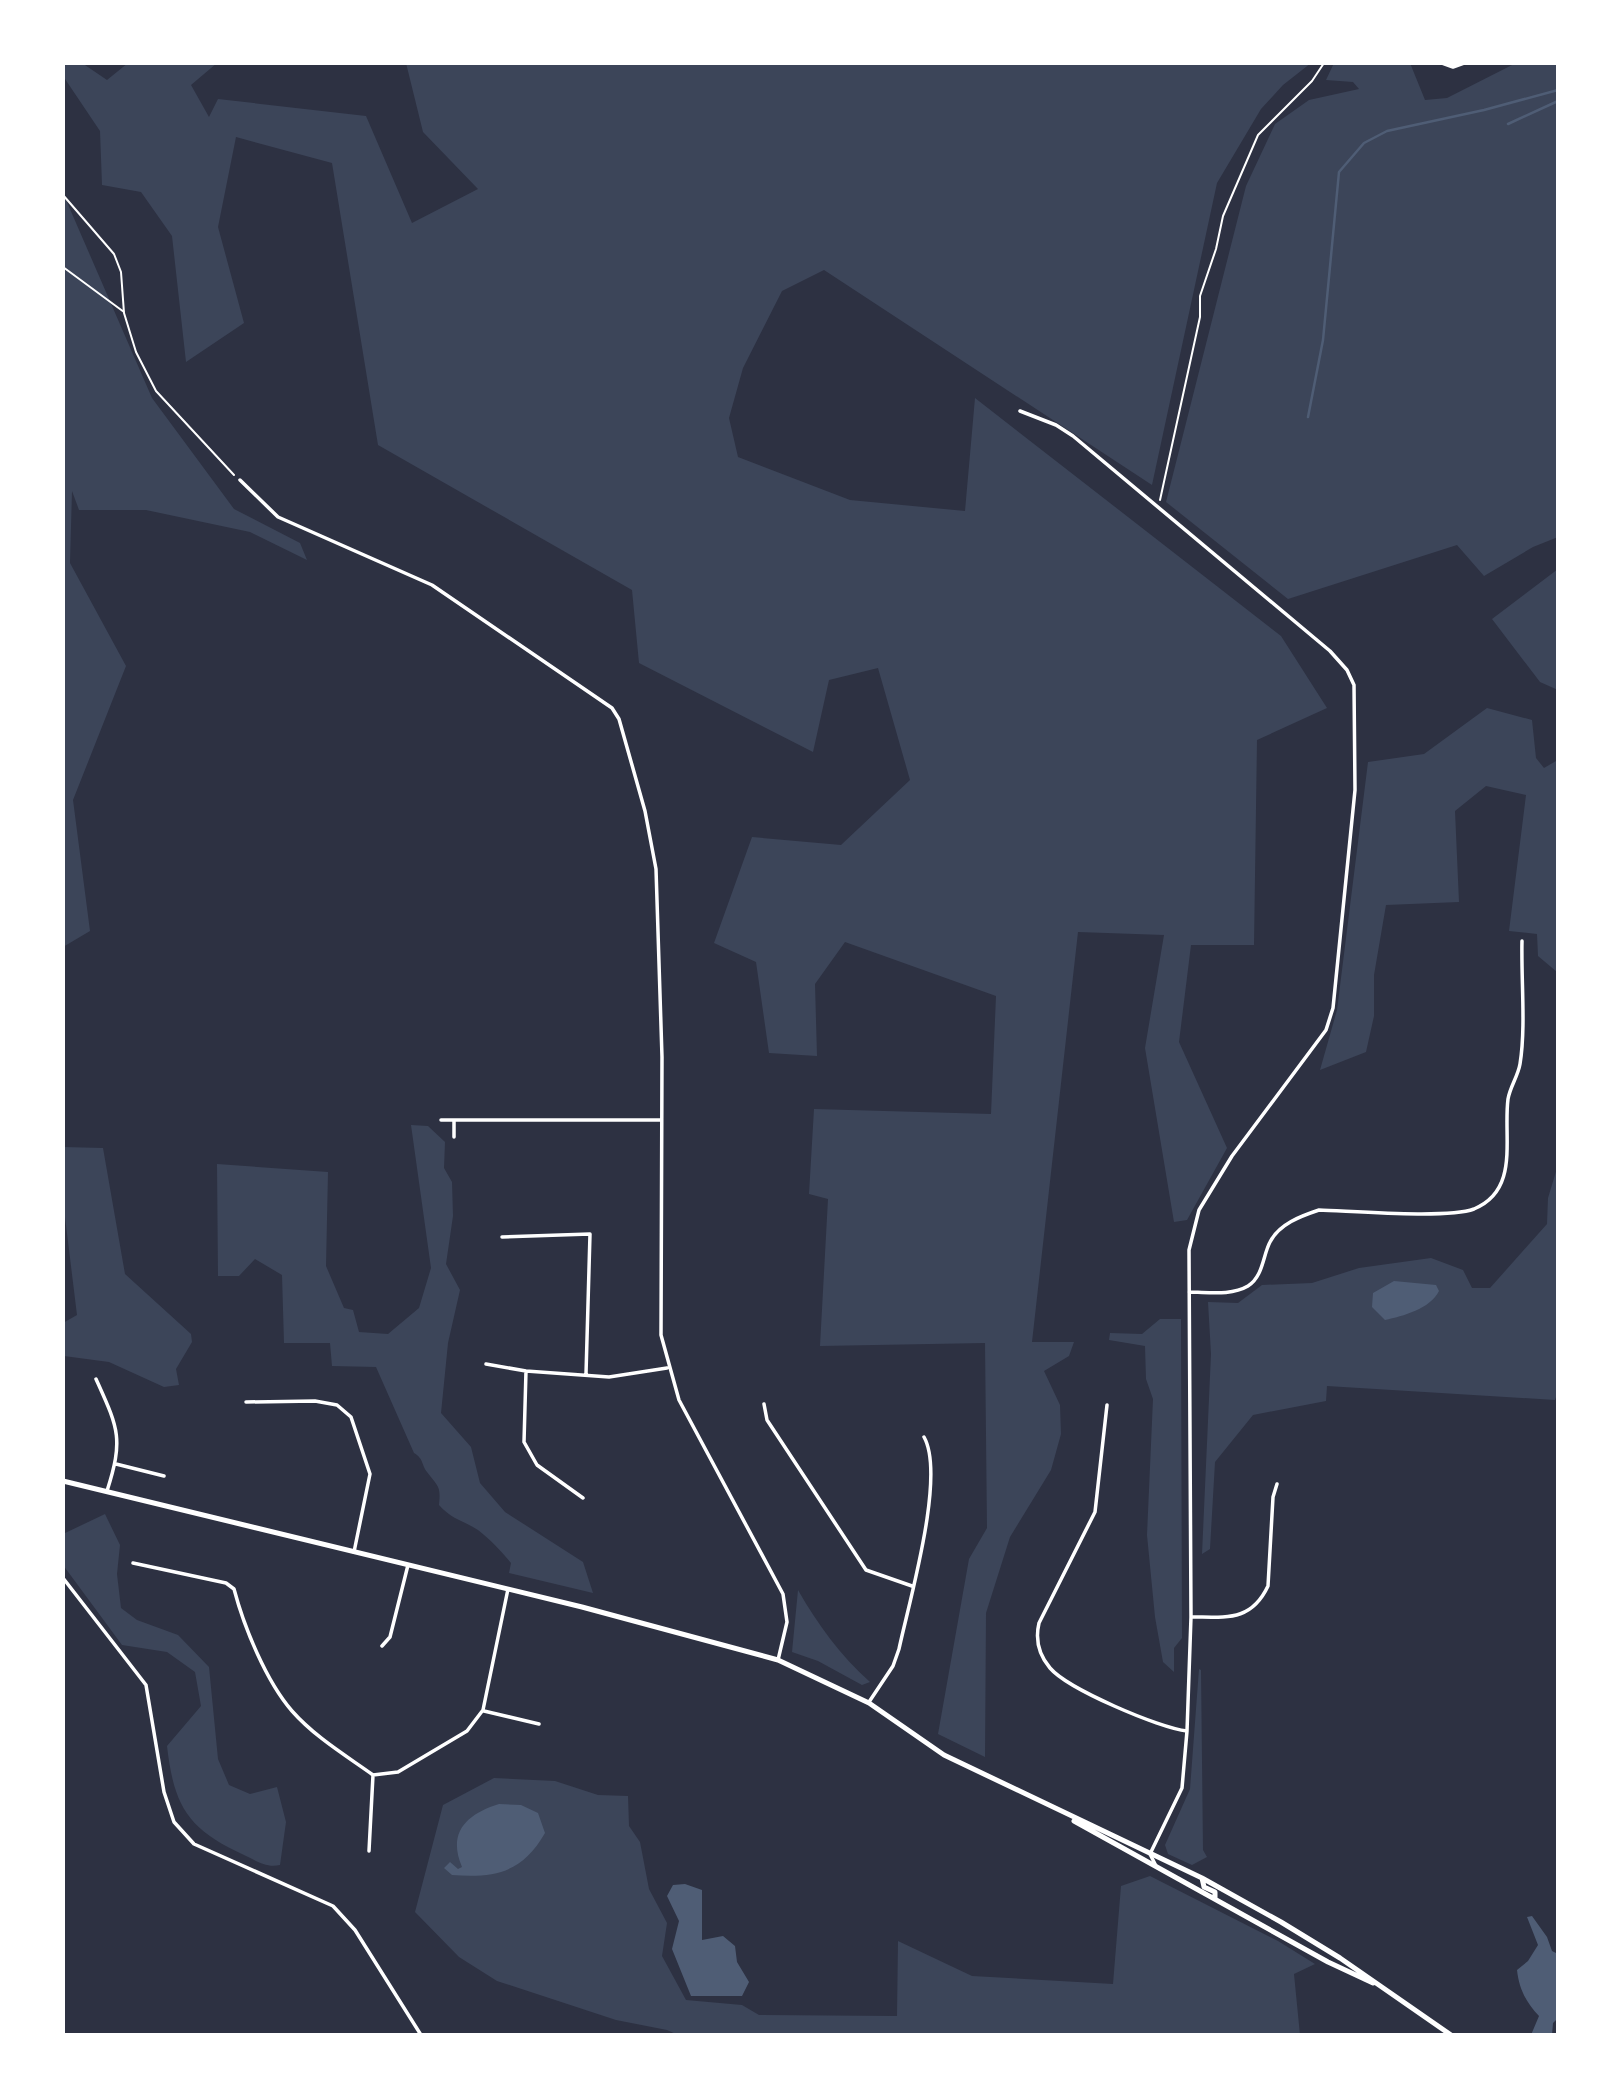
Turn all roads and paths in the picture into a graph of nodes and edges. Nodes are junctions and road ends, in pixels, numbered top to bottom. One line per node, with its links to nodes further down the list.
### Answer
1 (1324, 63): 9 (path)
2 (1443, 63): 3 (street)
3 (1464, 63)
4 (63, 195): 6 (path)
5 (63, 267): 6 (path)
6 (124, 313): 8 (path)
7 (1020, 411): 9 (street)
8 (240, 480): 13 (street)
9 (1156, 505): 16 (street)
10 (1522, 941): 16 (street)
11 (441, 1120): 12 (street)
12 (454, 1120): 13 (street); 14 (street)
13 (661, 1120): 18 (street)
14 (454, 1137)
15 (502, 1237): 20 (street)
16 (1189, 1292): 38 (street)
17 (486, 1364): 19 (street)
18 (668, 1367): 20 (street); 40 (street)
19 (526, 1371): 20 (street); 31 (street)
20 (586, 1374)
21 (96, 1379): 26 (street)
22 (246, 1402): 32 (street)
23 (764, 1404): 36 (street)
24 (1107, 1405): 44 (street)
25 (924, 1437): 36 (street)
26 (116, 1464): 27 (street); 30 (street)
27 (164, 1476)
28 (63, 1481): 30 (street)
29 (1277, 1484): 38 (street)
30 (107, 1493): 32 (street)
31 (583, 1498)
32 (354, 1552): 34 (street)
33 (133, 1563): 45 (street)
34 (408, 1565): 37 (street); 39 (street)
35 (63, 1578): 55 (street)
36 (912, 1586): 41 (street)
37 (508, 1589): 40 (street); 42 (street)
38 (1191, 1618): 44 (street)
39 (382, 1646)
40 (778, 1660): 41 (street)
41 (869, 1703): 46 (street)
42 (483, 1710): 43 (street); 45 (street)
43 (539, 1724)
44 (1187, 1731): 48 (street)
45 (373, 1775): 47 (street)
46 (1059, 1812): 48 (street); 49 (street)
47 (369, 1850)
48 (1150, 1854): 49 (street); 50 (street)
49 (1156, 1868): 51 (street)
50 (1202, 1878): 51 (street); 52 (street)
51 (1215, 1898): 53 (street)
52 (1313, 1940): 53 (street); 54 (street)
53 (1297, 1945): 54 (street)
54 (1389, 1991): 56 (street)
55 (421, 2035)
56 (1451, 2035)

